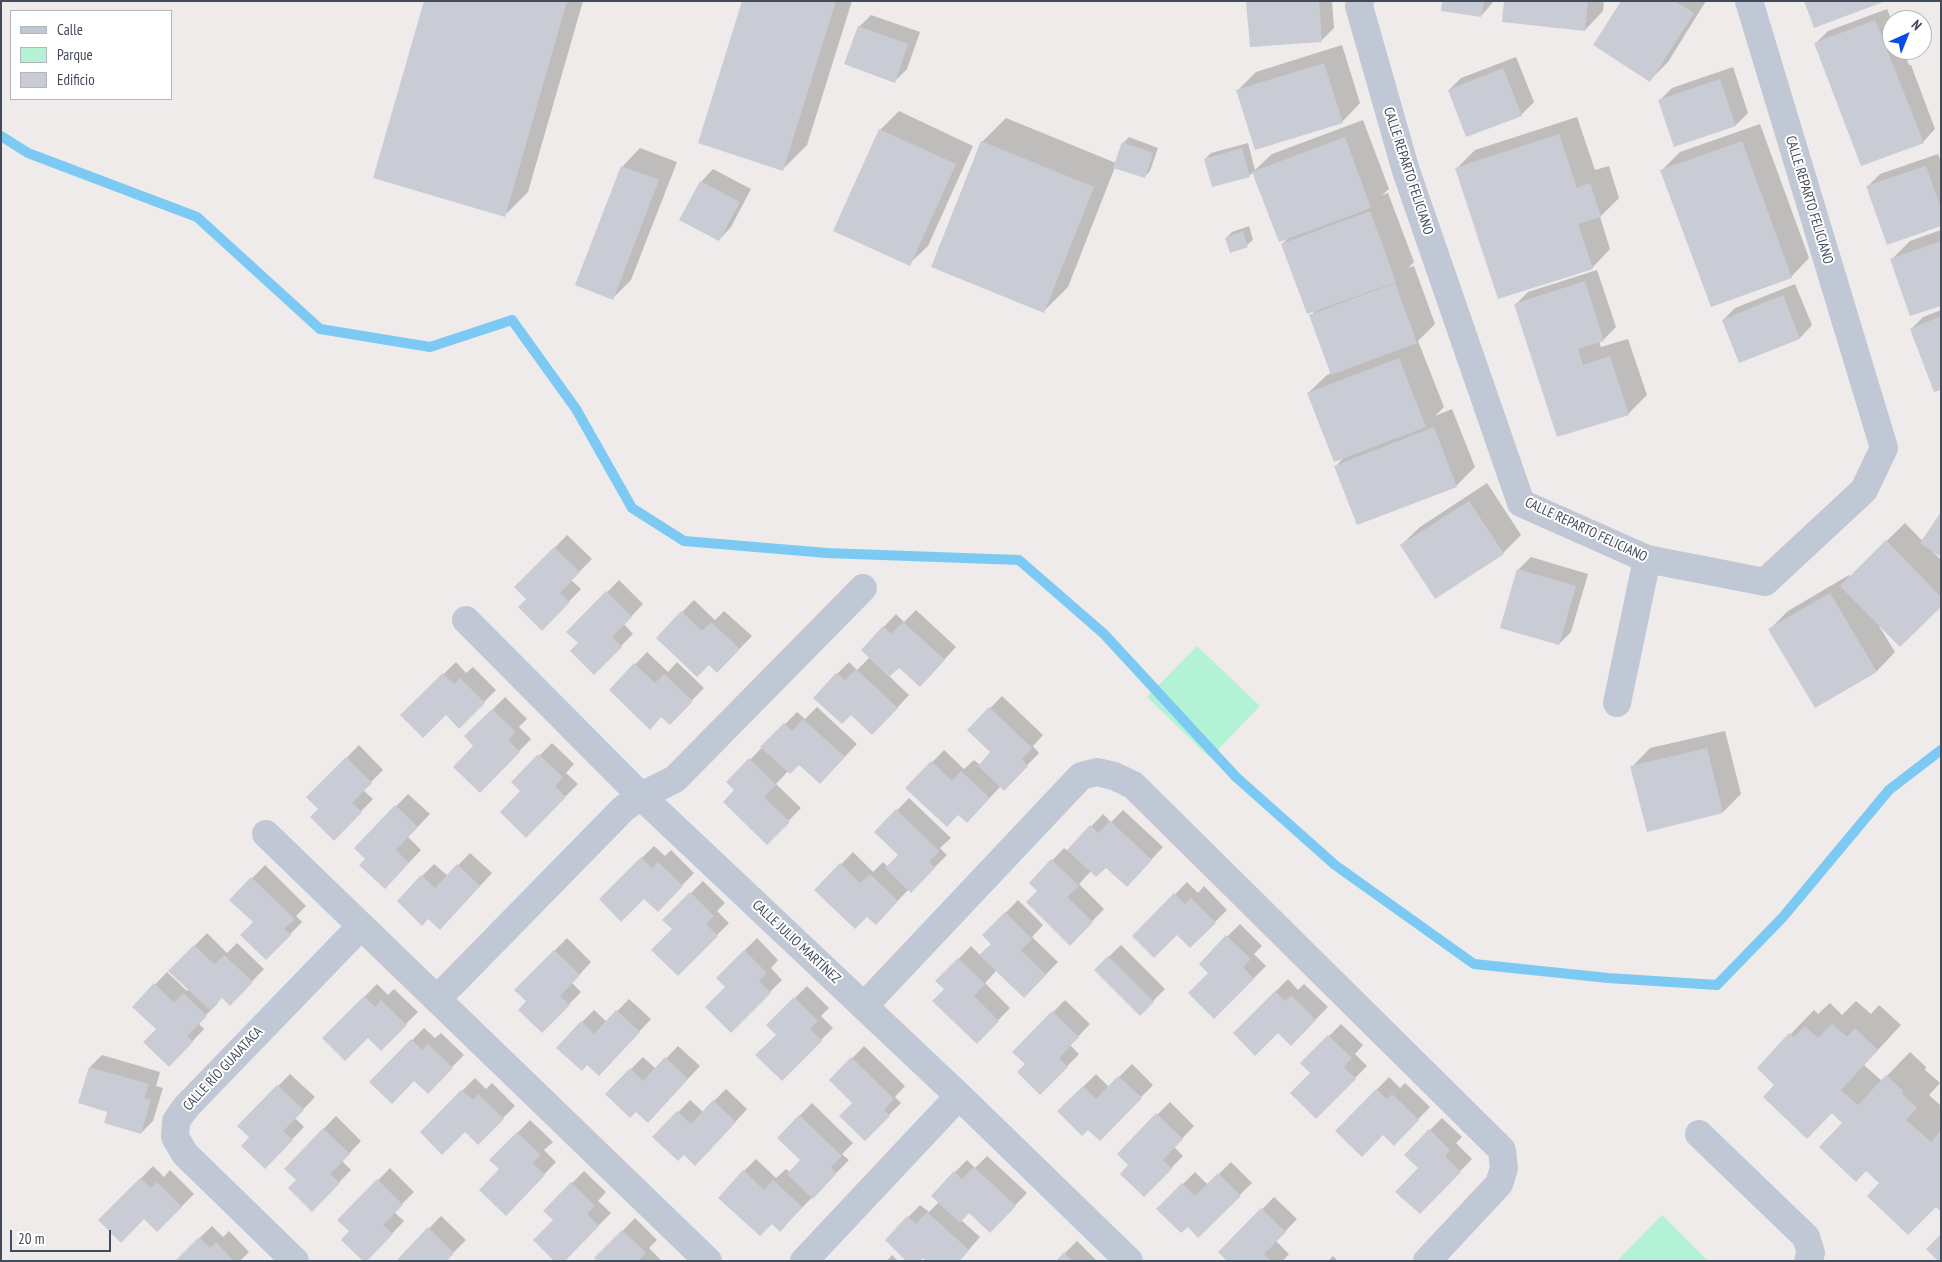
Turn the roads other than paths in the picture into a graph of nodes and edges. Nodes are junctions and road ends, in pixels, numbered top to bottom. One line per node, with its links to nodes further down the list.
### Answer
1 (1360, 1): 3 (street, CALLE REPARTO FELICIANO)
2 (1748, 1): 3 (street, CALLE REPARTO FELICIANO)
3 (1647, 559): 6 (street)
4 (863, 588): 7 (street)
5 (466, 620): 7 (street, CALLE JULIO MARTÍNEZ)
6 (1617, 703)
7 (641, 796): 10 (street); 11 (street, CALLE JULIO MARTÍNEZ)
8 (266, 834): 9 (street)
9 (361, 926): 10 (street); 14 (street, CALLE RÍO GUAJATACA)
10 (437, 999): 15 (street)
11 (864, 1006): 12 (street, CALLE JULIO MARTÍNEZ); 18 (street)
12 (959, 1096): 16 (street); 17 (street, CALLE JULIO MARTÍNEZ)
13 (1699, 1134): 19 (street)
14 (295, 1261)
15 (708, 1261)
16 (804, 1261)
17 (1129, 1261)
18 (1427, 1261)
19 (1808, 1261)

